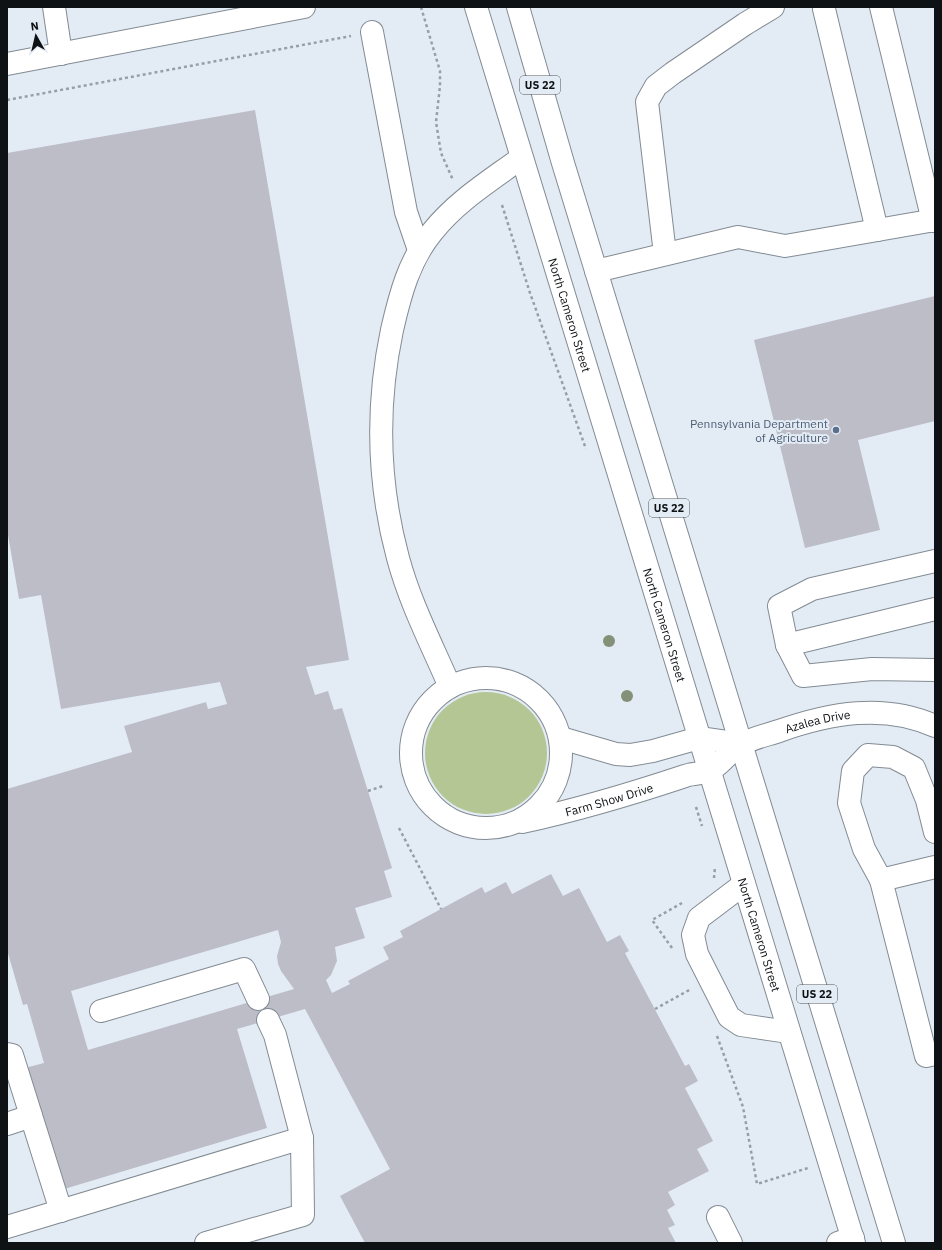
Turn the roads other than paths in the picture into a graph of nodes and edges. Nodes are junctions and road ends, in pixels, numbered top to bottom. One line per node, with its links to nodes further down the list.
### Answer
1 (54, 7): 9 (main road)
2 (304, 7): 9 (main road)
3 (476, 7): 11 (main road, North Cameron Street / US 22)
4 (518, 7): 16 (main road, US 22)
5 (773, 7): 15 (main road)
6 (881, 7): 12 (main road)
7 (824, 9): 13 (main road)
8 (372, 32): 14 (main road)
9 (61, 54): 10 (main road)
10 (7, 64)
11 (522, 158): 14 (main road); 24 (main road, North Cameron Street / US 22)
12 (934, 220): 13 (main road)
13 (877, 230): 15 (main road)
14 (420, 250): 21 (main road)
15 (665, 254): 16 (main road)
16 (596, 271): 25 (main road, US 22)
17 (935, 561): 19 (main road)
18 (935, 609): 19 (main road)
19 (787, 645): 20 (main road)
20 (935, 670)
21 (450, 687): 23 (main road); 27 (main road)
22 (935, 726): 25 (main road, Azalea Drive)
23 (561, 738): 24 (main road); 27 (main road)
24 (699, 738): 25 (main road); 26 (main road, North Cameron Street / US 22)
25 (741, 744): 26 (main road, Azalea Drive); 47 (main road, US 22)
26 (709, 770): 27 (main road, Farm Show Drive); 31 (main road, North Cameron Street / US 22)
27 (508, 825)
28 (935, 832): 30 (main road)
29 (935, 867): 30 (main road)
30 (881, 880): 37 (main road)
31 (744, 884): 35 (main road, North Cameron Street / US 22); 35 (main road)
32 (258, 999): 33 (main road)
33 (101, 1011)
34 (268, 1020): 40 (main road)
35 (790, 1032): 44 (main road, North Cameron Street / US 22)
36 (7, 1054): 38 (main road)
37 (935, 1054)
38 (31, 1116): 39 (main road); 41 (main road)
39 (7, 1124)
40 (302, 1138): 41 (main road); 45 (main road)
41 (61, 1211): 43 (main road)
42 (718, 1217): 46 (main road)
43 (7, 1227)
44 (848, 1241)
45 (206, 1243)
46 (731, 1243)
47 (894, 1243)

